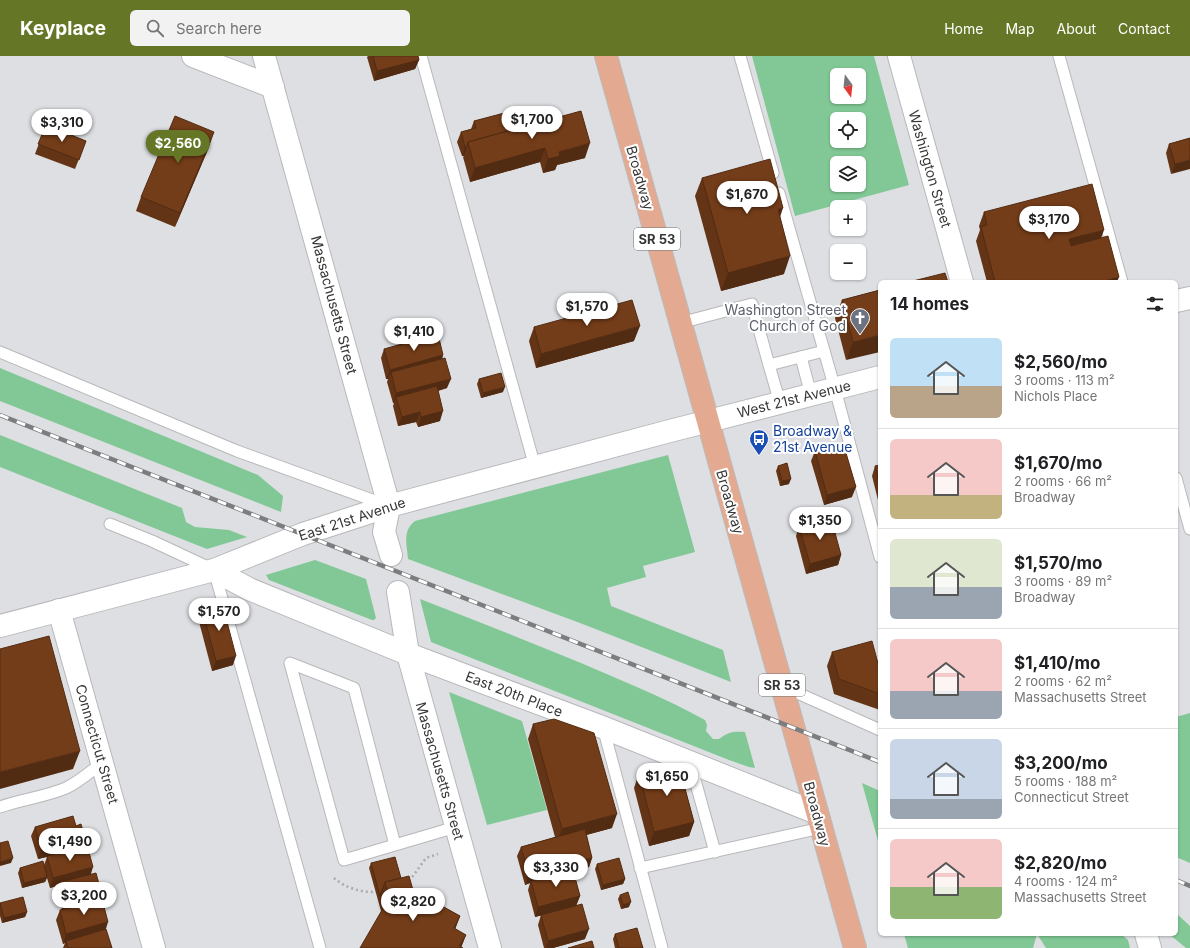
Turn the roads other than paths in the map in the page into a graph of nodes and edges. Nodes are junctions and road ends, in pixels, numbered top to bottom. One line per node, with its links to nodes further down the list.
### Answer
1 (194, 56): 8 (street)
2 (264, 56): 8 (street, Massachusetts Street)
3 (422, 56): 23 (lane)
4 (606, 56): 13 (main road, Broadway / SR 53)
5 (740, 56): 14 (lane)
6 (899, 56): 9 (street, Washington Street)
7 (1059, 56): 10 (lane)
8 (274, 87): 25 (street, Massachusetts Street)
9 (961, 280)
10 (1121, 280)
11 (1190, 298): 12 (street)
12 (1178, 301)
13 (680, 323): 17 (lane); 22 (main road, Broadway / SR 53)
14 (824, 351): 16 (lane); 19 (lane)
15 (0, 352): 25 (lane)
16 (801, 357): 17 (lane); 20 (lane)
17 (769, 366): 21 (lane)
18 (878, 378): 19 (street, West 21st Avenue)
19 (834, 390): 20 (street, West 21st Avenue); 28 (lane)
20 (811, 396): 21 (street, West 21st Avenue)
21 (780, 403): 22 (street, West 21st Avenue)
22 (708, 421): 23 (street, East 21st Avenue); 35 (main road, Broadway / SR 53)
23 (535, 467): 25 (street, East 21st Avenue)
24 (1178, 485): 27 (lane)
25 (389, 506): 29 (street, Massachusetts Street); 30 (street, East 21st Avenue)
26 (110, 524): 30 (lane)
27 (1190, 529)
28 (878, 550)
29 (391, 555)
30 (214, 570): 32 (street, East 21st Avenue); 34 (street, East 20th Place); 48 (lane)
31 (398, 592): 34 (street, Massachusetts Street)
32 (60, 610): 33 (street, East 21st Avenue); 39 (street, Connecticut Street)
33 (0, 626)
34 (408, 654): 36 (street, East 20th Place); 42 (street, Massachusetts Street)
35 (782, 685): 37 (lane); 41 (main road, Broadway / SR 53)
36 (602, 727): 38 (street, East 20th Place); 45 (lane)
37 (878, 729)
38 (690, 762): 41 (street, East 20th Place); 44 (lane)
39 (102, 763): 40 (lane); 47 (street, Connecticut Street)
40 (0, 806)
41 (819, 821): 44 (lane); 51 (main road, Broadway / SR 53)
42 (456, 827): 43 (lane); 49 (street, Massachusetts Street)
43 (395, 845): 43 (lane)
44 (715, 852): 45 (lane)
45 (640, 868): 50 (lane)
46 (1147, 936): 52 (street)
47 (154, 948)
48 (320, 948)
49 (490, 948)
50 (662, 948)
51 (855, 948)
52 (1150, 948)

